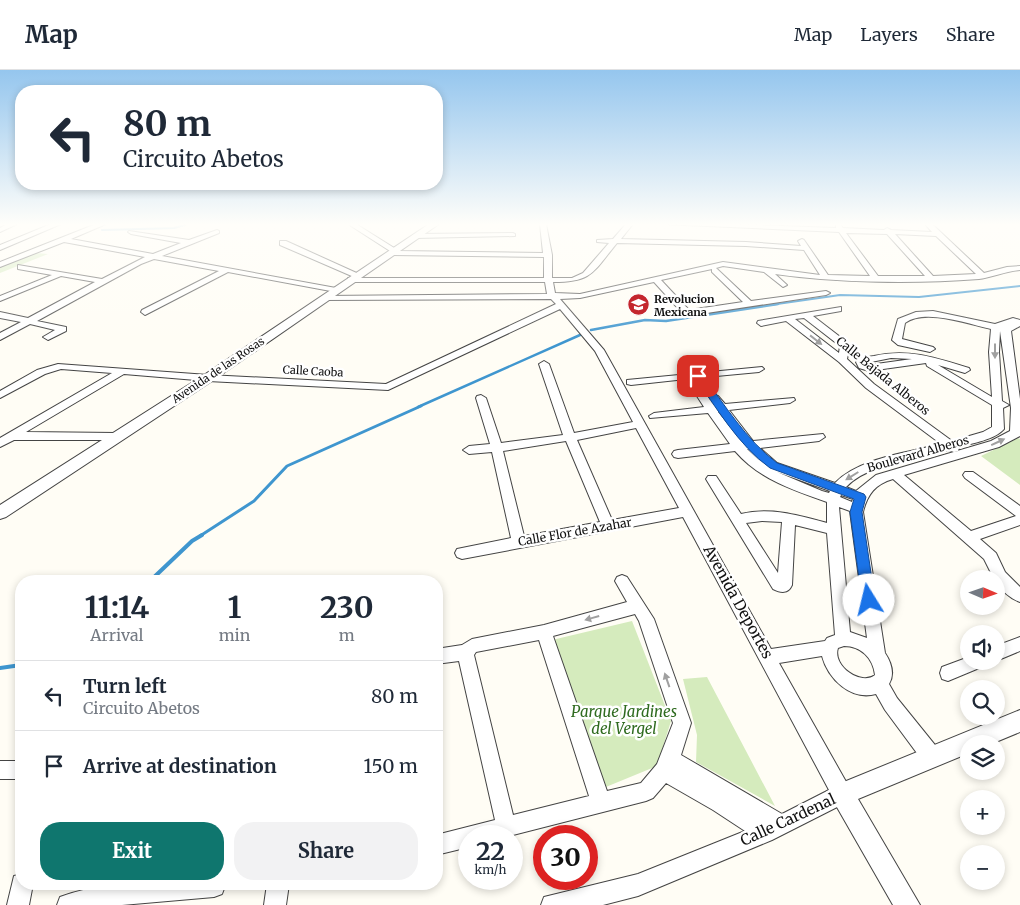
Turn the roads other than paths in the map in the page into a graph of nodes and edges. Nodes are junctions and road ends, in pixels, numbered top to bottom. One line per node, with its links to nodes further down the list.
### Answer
1 (137, 263): 26 (street)
2 (192, 263): 15 (street)
3 (324, 263): 21 (street)
4 (377, 263): 21 (street, Avenida de las Rosas)
5 (548, 263): 24 (street)
6 (596, 263): 24 (street)
7 (734, 263): 12 (street)
8 (816, 263): 20 (street)
9 (865, 263): 22 (street)
10 (917, 263): 23 (street)
11 (969, 263): 19 (street)
12 (730, 266): 16 (street); 17 (street); 25 (street)
13 (21, 267): 18 (street)
14 (1020, 268): 19 (street)
15 (228, 269): 28 (street); 35 (street)
16 (715, 270): 25 (street); 33 (street)
17 (766, 270): 20 (street); 27 (street)
18 (60, 274): 26 (street); 31 (street)
19 (982, 276): 23 (street)
20 (825, 277): 22 (street)
21 (354, 278): 24 (street); 28 (street, Avenida de las Rosas)
22 (876, 278): 23 (street)
23 (931, 278)
24 (548, 279): 32 (street, Avenida Deportes)
25 (657, 280): 32 (street); 33 (street)
26 (102, 281): 40 (street)
27 (783, 285)
28 (336, 290): 30 (street, Avenida de las Rosas)
29 (826, 294): 33 (street)
30 (324, 298): 32 (street); 53 (street, Avenida de las Rosas)
31 (0, 299)
32 (557, 300): 53 (street, Calle Caoba); 62 (street, Avenida Deportes)
33 (750, 305)
34 (838, 309): 37 (street)
35 (146, 312)
36 (0, 315): 40 (street)
37 (806, 315): 38 (street); 47 (street)
38 (789, 319): 41 (street); 47 (street, Calle Bajada Alberos, one-way to 47)
39 (1020, 319): 43 (street)
40 (28, 322): 44 (street); 45 (street)
41 (761, 323)
42 (1020, 323): 43 (street)
43 (1001, 328): 46 (street); 58 (street, Boulevard Alberos, one-way to 58); 59 (street, Boulevard Alberos)
44 (0, 337)
45 (48, 337)
46 (925, 356): 50 (street); 58 (street)
47 (842, 360): 69 (street, Calle Bajada Alberos)
48 (544, 364): 66 (street)
49 (759, 369): 52 (street)
50 (965, 370)
51 (121, 372): 53 (street, Calle Caoba); 55 (street, Calle Caoba); 64 (street)
52 (693, 376): 54 (street); 60 (street)
53 (208, 378): 65 (street, Avenida de las Rosas)
54 (632, 382)
55 (0, 395)
56 (481, 398): 71 (street)
57 (790, 400): 60 (street)
58 (999, 404): 59 (street); 69 (street, Boulevard Alberos)
59 (1016, 408): 74 (street, Boulevard Alberos, one-way to 59)
60 (717, 409): 61 (street); 70 (street)
61 (654, 416)
62 (640, 424): 66 (street); 80 (street, Avenida Deportes)
63 (0, 436): 64 (street)
64 (12, 436): 65 (street); 68 (street)
65 (116, 437): 82 (street, Avenida de las Rosas)
66 (570, 437): 71 (street); 86 (street)
67 (819, 438): 70 (street)
68 (0, 443)
69 (950, 445): 74 (street, Calle Bajada Alberos); 78 (street, Boulevard Alberos, one-way to 78)
70 (746, 446): 73 (street); 78 (street)
71 (497, 448): 72 (street); 89 (street)
72 (469, 450)
73 (678, 454)
74 (962, 454): 75 (street, Boulevard Alberos)
75 (894, 473): 79 (street, Boulevard Alberos); 88 (street)
76 (969, 475): 81 (street)
77 (712, 479): 84 (street)
78 (835, 493): 79 (street); 87 (street)
79 (858, 503): 99 (street)
80 (687, 512): 86 (street, Calle Flor de Azahar); 101 (street, Avenida Deportes)
81 (1020, 513)
82 (0, 514)
83 (789, 518): 84 (street); 84 (street); 87 (street)
84 (738, 520)
85 (1020, 520): 88 (street)
86 (608, 526): 89 (street, Calle Flor de Azahar)
87 (834, 530): 95 (street)
88 (970, 537): 92 (street)
89 (519, 542): 90 (street, Calle Flor de Azahar)
90 (462, 553)
91 (622, 581): 93 (street)
92 (1020, 596)
93 (639, 607): 94 (street, one-way to 94); 107 (street, one-way to 93)
94 (544, 632): 98 (street); 111 (street)
95 (836, 644): 99 (street); 101 (street); 104 (street)
96 (1020, 644): 97 (street)
97 (1005, 650)
98 (466, 652): 100 (street); 113 (street)
99 (877, 655): 104 (street)
100 (443, 656)
101 (768, 657): 110 (street, Avenida Deportes)
102 (960, 668): 103 (street)
103 (948, 673)
104 (880, 684): 106 (street)
105 (1020, 721): 106 (street, Calle Cardenal)
106 (932, 757): 110 (street, Calle Cardenal)
107 (667, 765): 111 (street); 112 (street); 115 (street)
108 (0, 770): 109 (street)
109 (15, 770)
110 (842, 794): 112 (street, Calle Cardenal); 125 (street, Avenida Deportes)
111 (600, 804): 114 (street)
112 (787, 822): 115 (street, Calle Cardenal)
113 (506, 825)
114 (510, 825)
115 (765, 833): 124 (street, Calle Cardenal)
116 (458, 839): 117 (street)
117 (443, 843)
118 (21, 890): 121 (street)
119 (170, 890): 122 (street)
120 (277, 890): 123 (street)
121 (18, 905)
122 (68, 905)
123 (275, 905)
124 (552, 905)
125 (907, 905)

